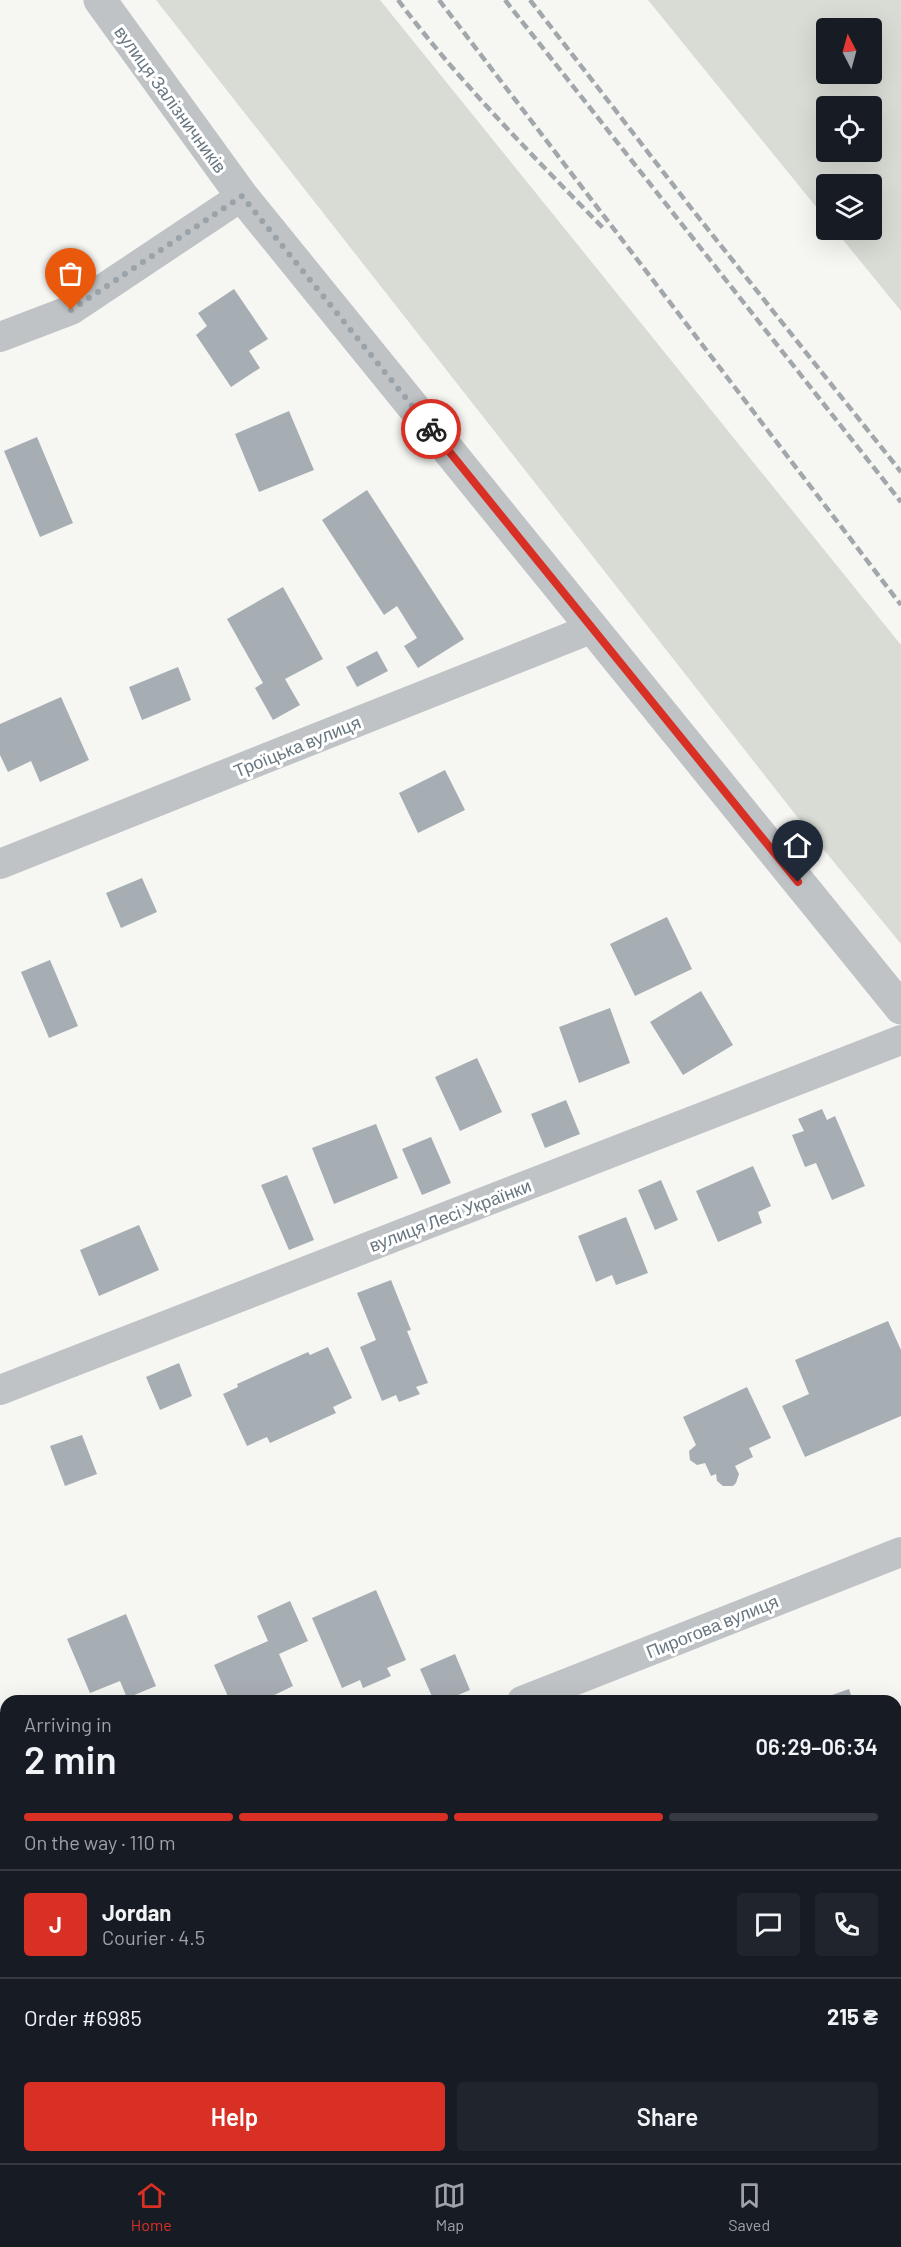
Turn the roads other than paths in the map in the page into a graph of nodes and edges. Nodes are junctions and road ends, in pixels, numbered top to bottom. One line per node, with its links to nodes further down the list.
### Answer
1 (100, 0): 2 (street, вулиця Залізничників)
2 (242, 196): 3 (street); 4 (street, вулиця Залізничників)
3 (0, 338)
4 (593, 628): 5 (street, Троїцька вулиця); 6 (street, вулиця Залізничників)
5 (0, 864)
6 (901, 1008)
7 (901, 1040): 8 (street, вулиця Лесі Українки)
8 (0, 1390)
9 (901, 1552): 10 (street, Пирогова вулиця)
10 (537, 1695)

